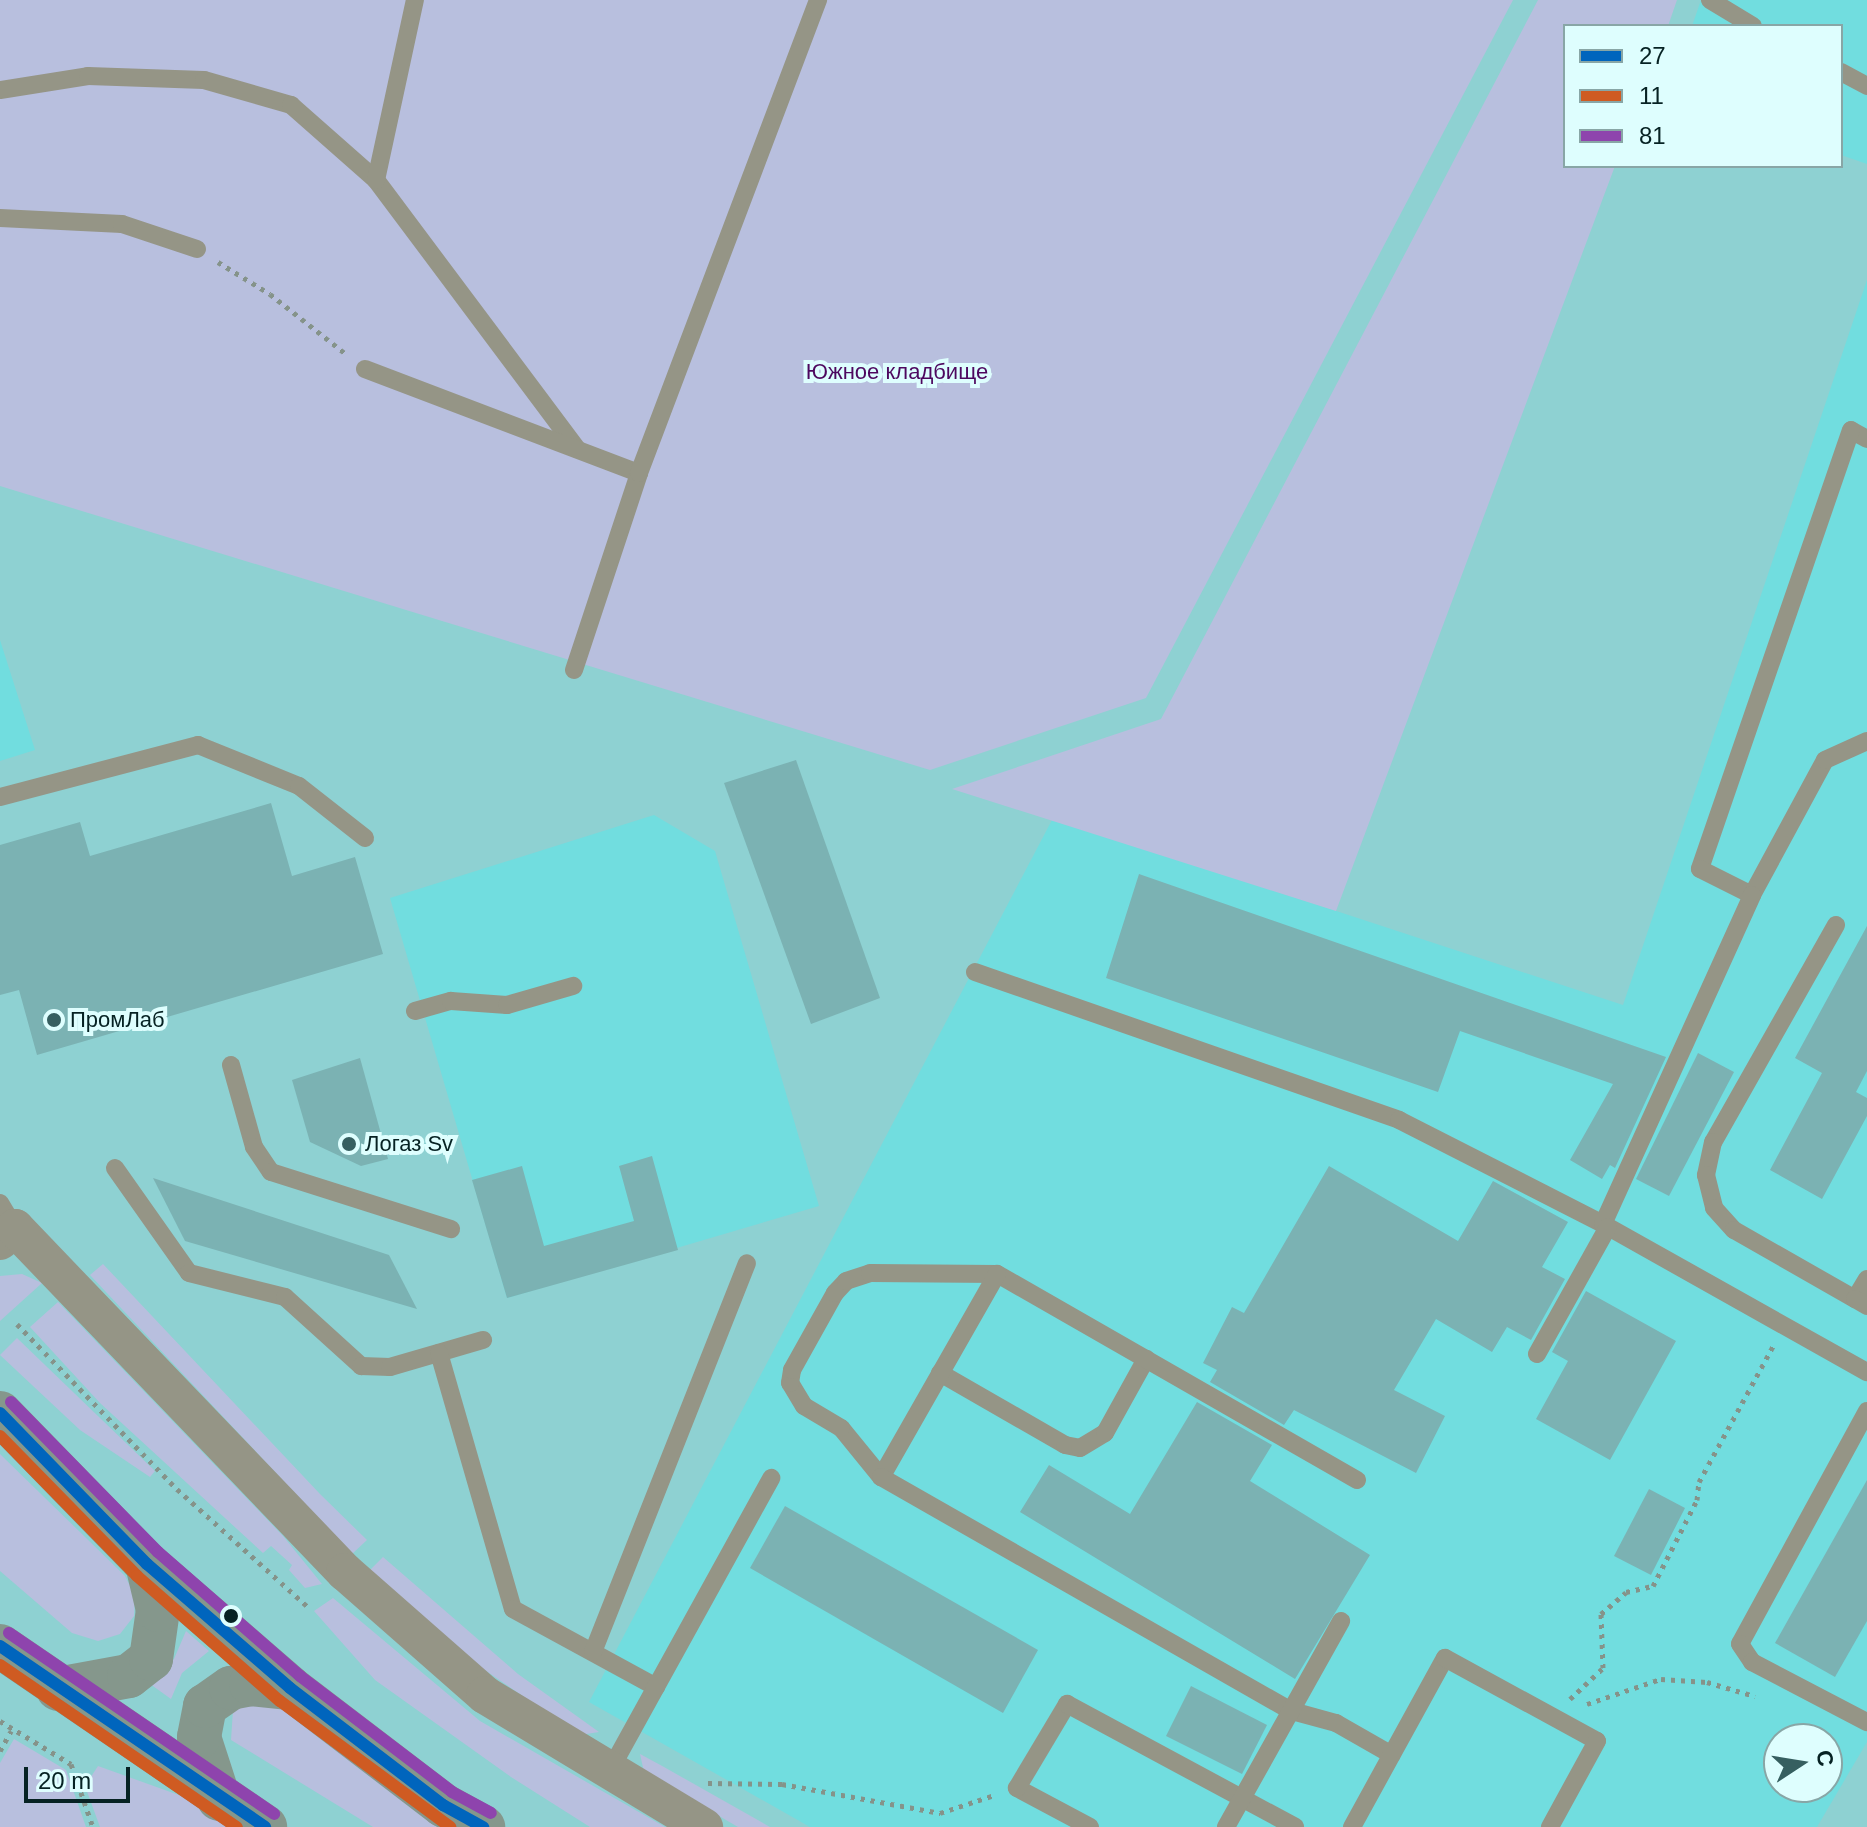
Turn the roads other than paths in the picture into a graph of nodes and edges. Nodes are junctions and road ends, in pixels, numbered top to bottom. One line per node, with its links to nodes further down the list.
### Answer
1 (415, 0): 9 (lane)
2 (818, 0): 15 (lane)
3 (1710, 0): 4 (lane)
4 (1750, 24)
5 (1867, 64): 7 (lane)
6 (1843, 73): 7 (lane)
7 (1863, 84)
8 (0, 90): 9 (lane)
9 (376, 180): 14 (lane)
10 (0, 218): 11 (lane)
11 (197, 249)
12 (365, 369): 14 (lane)
13 (1867, 439): 20 (lane)
14 (577, 449): 15 (lane)
15 (639, 473): 16 (lane)
16 (574, 670)
17 (1867, 741): 20 (lane)
18 (0, 797): 19 (lane)
19 (365, 838)
20 (1752, 895): 28 (lane)
21 (1836, 925): 33 (lane)
22 (975, 972): 28 (lane)
23 (573, 986): 24 (lane)
24 (415, 1011)
25 (231, 1065): 29 (lane)
26 (115, 1168): 35 (lane)
27 (5, 1224): 55 (street)
28 (1605, 1225): 36 (lane); 38 (lane)
29 (451, 1229)
30 (747, 1263): 48 (lane)
31 (997, 1274): 37 (lane); 39 (lane); 42 (lane)
32 (1867, 1279): 33 (lane)
33 (1861, 1302)
34 (483, 1340): 35 (lane)
35 (439, 1353): 48 (lane)
36 (1537, 1354)
37 (1146, 1359): 39 (lane); 44 (lane)
38 (1867, 1372)
39 (940, 1373): 42 (lane)
40 (1867, 1411): 53 (lane)
41 (0, 1413): 45 (main road)
42 (881, 1477): 52 (lane)
43 (771, 1478): 49 (lane)
44 (1357, 1480)
45 (147, 1564): 50 (main road); 51 (main road)
46 (1341, 1621): 52 (lane)
47 (0, 1646): 51 (main road)
48 (593, 1652): 49 (lane)
49 (656, 1687): 55 (lane)
50 (290, 1688): 56 (main road); 59 (main road)
51 (58, 1689): 56 (main road)
52 (1292, 1711): 54 (lane); 57 (lane)
53 (1867, 1722)
54 (1392, 1755): 64 (lane); 65 (lane)
55 (609, 1772): 60 (street)
56 (219, 1799): 58 (main road)
57 (1240, 1802): 61 (lane); 62 (lane); 63 (lane)
58 (265, 1827)
59 (483, 1827)
60 (704, 1827)
61 (1090, 1827)
62 (1226, 1827)
63 (1295, 1827)
64 (1352, 1827)
65 (1550, 1827)

